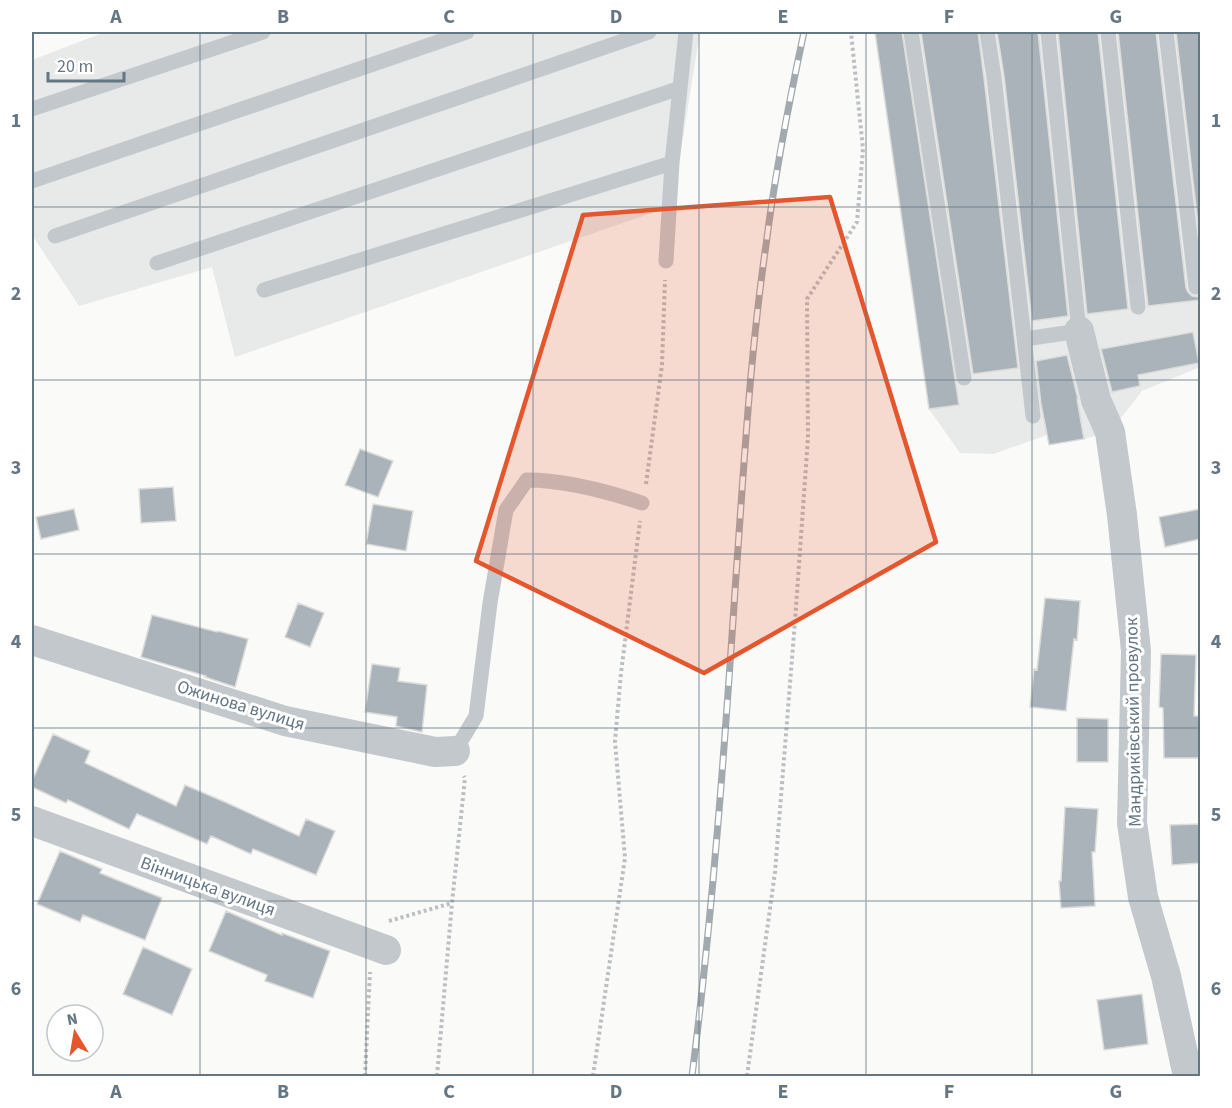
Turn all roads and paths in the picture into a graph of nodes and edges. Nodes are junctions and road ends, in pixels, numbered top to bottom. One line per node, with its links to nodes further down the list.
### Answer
1 (263, 32): 12 (lane)
2 (467, 32): 14 (lane)
3 (649, 32): 15 (lane)
4 (686, 32): 11 (lane)
5 (851, 32): 34 (path)
6 (911, 32): 23 (lane)
7 (987, 32): 22 (lane)
8 (1048, 32): 21 (lane)
9 (1108, 32): 20 (lane)
10 (1166, 32): 18 (lane)
11 (681, 88): 13 (lane); 17 (lane)
12 (32, 109)
13 (672, 163): 16 (lane); 19 (lane)
14 (32, 181)
15 (55, 236)
16 (666, 261): 25 (path)
17 (157, 263)
18 (1196, 287)
19 (264, 290)
20 (1138, 307)
21 (1079, 331): 22 (lane); 35 (street, Мандриківський провулок)
22 (1025, 339): 24 (lane)
23 (964, 378)
24 (1033, 416)
25 (642, 503): 27 (lane); 33 (path)
26 (32, 640): 27 (street, Ожинова вулиця)
27 (455, 751): 29 (path)
28 (32, 821): 30 (street, Вінницька вулиця)
29 (452, 903): 30 (path); 32 (path)
30 (379, 947): 31 (path)
31 (364, 1077)
32 (437, 1077)
33 (593, 1077)
34 (747, 1077)
35 (1188, 1077)

